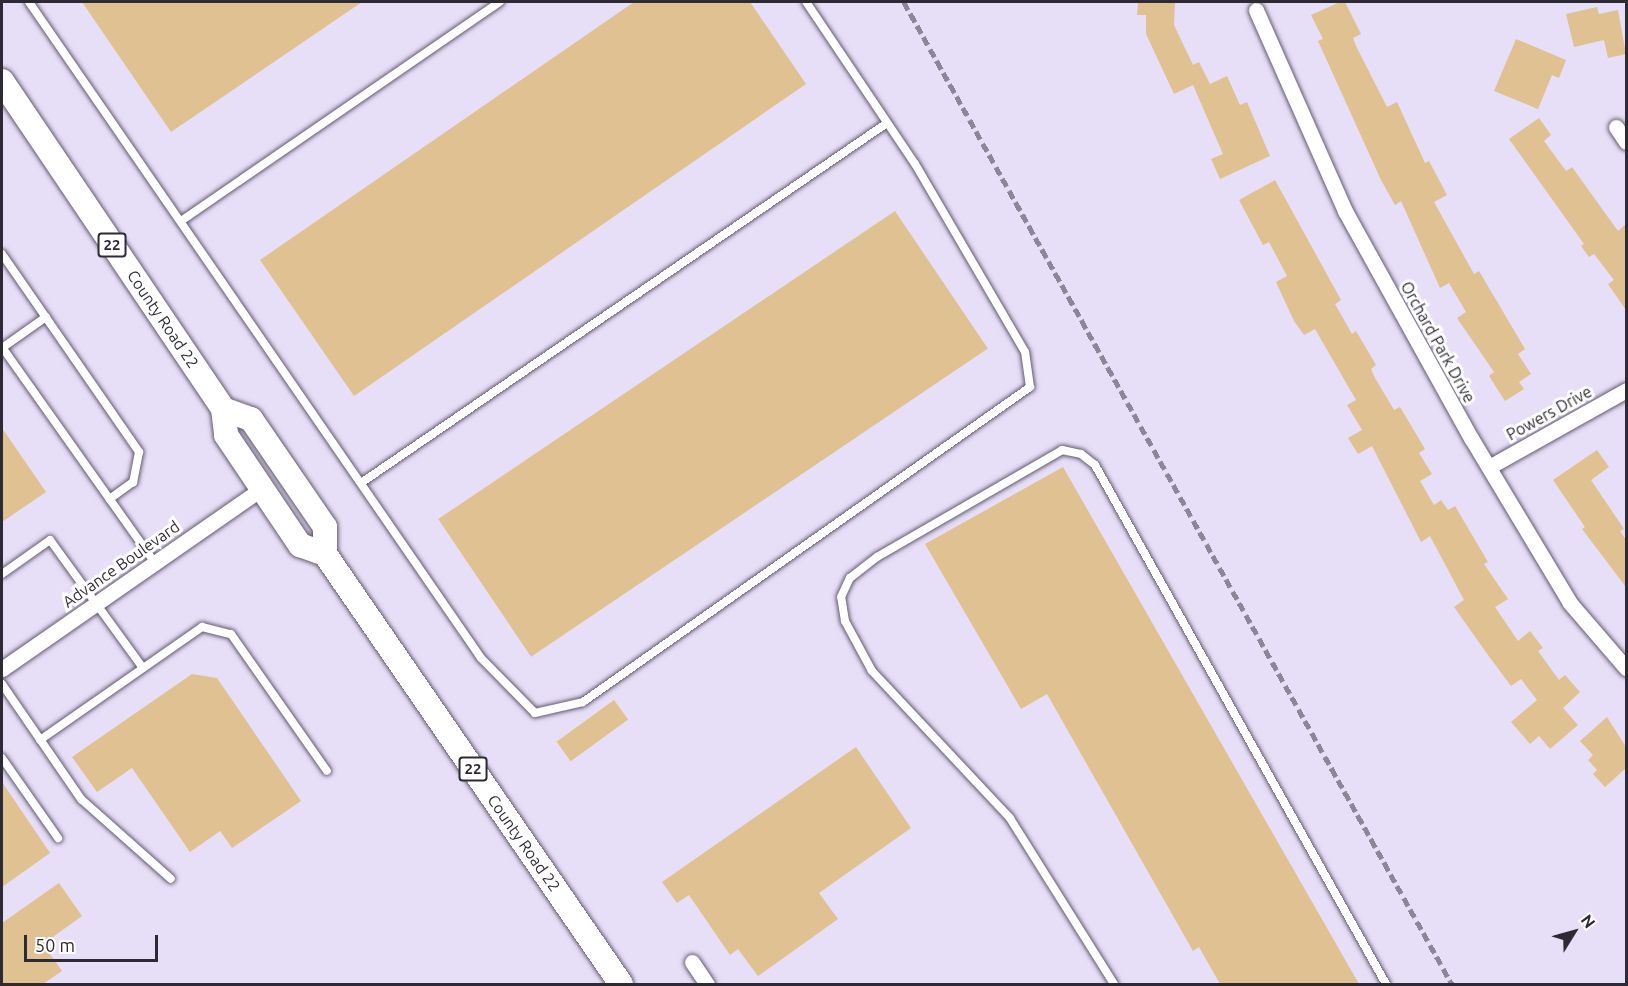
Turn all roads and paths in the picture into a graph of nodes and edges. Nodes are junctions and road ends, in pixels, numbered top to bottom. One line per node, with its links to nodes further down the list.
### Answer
1 (29, 2): 9 (lane)
2 (500, 2): 9 (lane)
3 (806, 2): 6 (lane)
4 (1256, 10): 15 (street, Orchard Park Drive)
5 (2, 81): 14 (main road, County Road 22 / 22)
6 (887, 123): 16 (lane); 16 (lane)
7 (1616, 127): 8 (street)
8 (1626, 142)
9 (181, 221): 16 (lane)
10 (2, 254): 11 (lane)
11 (46, 317): 12 (lane); 18 (lane)
12 (2, 347): 18 (lane)
13 (1626, 390): 15 (street, Powers Drive)
14 (224, 409): 17 (main road, County Road 22 / 22); 19 (main road)
15 (1489, 467): 24 (street, Orchard Park Drive)
16 (361, 483)
17 (262, 488): 19 (main road, County Road 22 / 22); 20 (street, Advance Boulevard)
18 (110, 499): 20 (lane)
19 (325, 554): 33 (main road, County Road 22 / 22)
20 (155, 563): 22 (street, Advance Boulevard)
21 (2, 574): 22 (lane)
22 (95, 604): 23 (lane); 25 (street, Advance Boulevard)
23 (143, 668): 27 (lane); 29 (lane)
24 (1626, 668)
25 (2, 669)
26 (2, 684): 27 (lane)
27 (40, 740): 31 (lane)
28 (2, 758): 30 (lane)
29 (327, 771)
30 (58, 838)
31 (171, 879)
32 (692, 962): 34 (street)
33 (621, 984)
34 (707, 984)
35 (1114, 984): 36 (lane)
36 (1386, 984)

